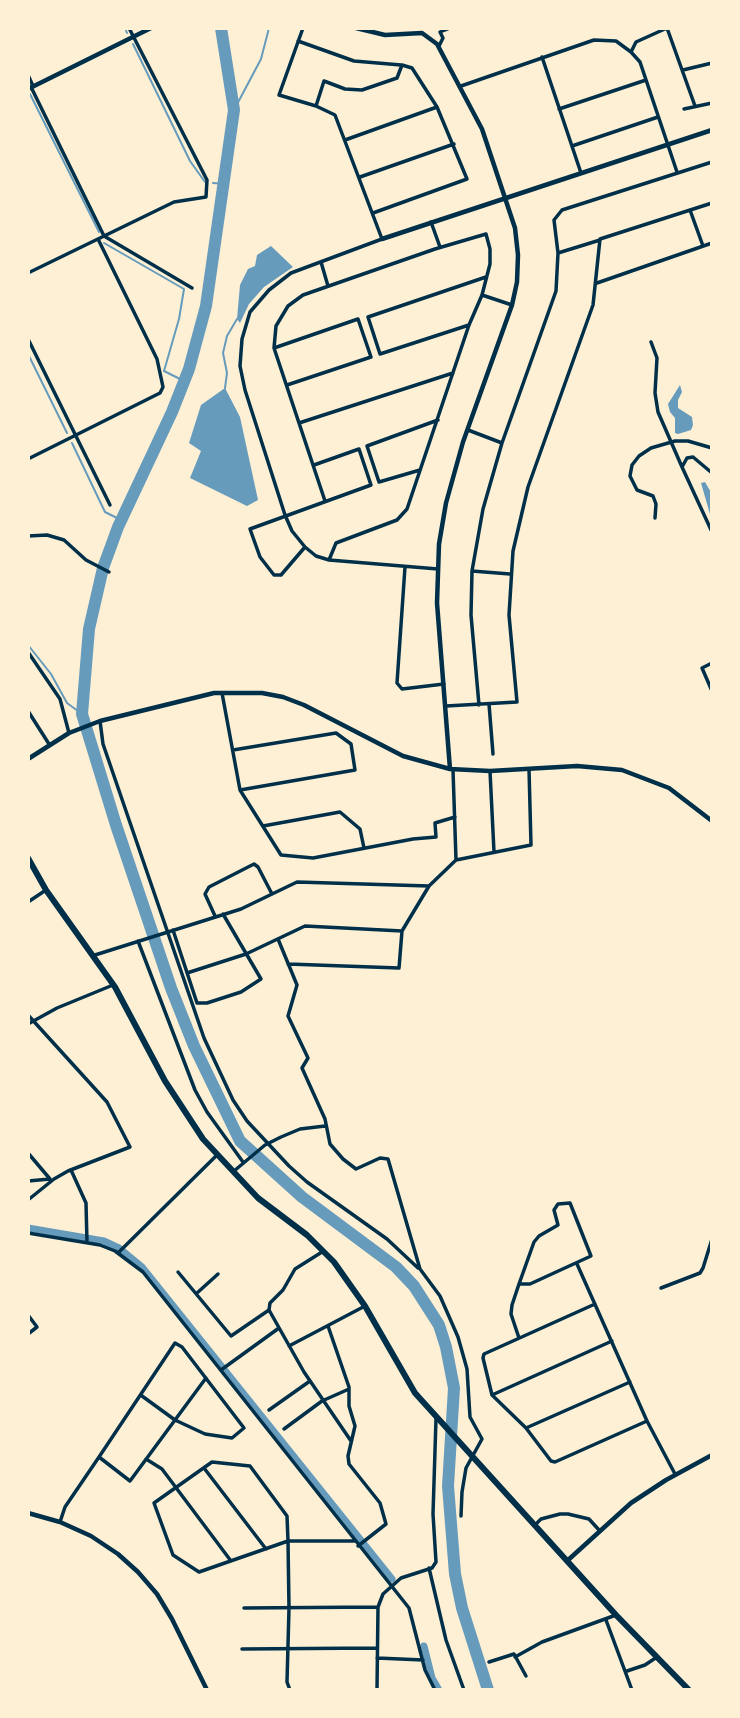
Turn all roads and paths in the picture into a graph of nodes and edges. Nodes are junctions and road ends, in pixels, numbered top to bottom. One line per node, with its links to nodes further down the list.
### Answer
1 (129, 28): 8 (street)
2 (151, 28): 8 (street)
3 (303, 28): 9 (street)
4 (356, 28): 10 (street)
5 (450, 28): 7 (street)
6 (667, 28): 11 (street); 15 (street)
7 (439, 30): 10 (street)
8 (134, 37): 19 (street); 41 (street)
9 (298, 41): 14 (street); 21 (street)
10 (439, 47): 18 (street)
11 (631, 52): 12 (street); 17 (street)
12 (541, 57): 18 (street); 24 (street)
13 (712, 63): 15 (street)
14 (402, 65): 21 (street); 23 (street)
15 (683, 70): 22 (street)
16 (28, 75): 19 (street)
17 (646, 80): 24 (street); 26 (street)
18 (461, 86): 36 (street)
19 (31, 87): 41 (street)
20 (712, 103): 22 (street)
21 (316, 106): 28 (street)
22 (695, 106): 25 (street)
23 (437, 107): 28 (street); 29 (street)
24 (559, 109): 31 (street)
25 (684, 109)
26 (658, 117): 30 (street); 31 (street)
27 (712, 130): 30 (street)
28 (345, 140): 35 (street)
29 (454, 144): 35 (street); 39 (street)
30 (667, 144): 33 (street); 34 (street)
31 (572, 146): 34 (street)
32 (712, 162): 33 (street)
33 (677, 172): 48 (street)
34 (581, 173): 36 (street)
35 (359, 177): 39 (street)
36 (505, 197): 40 (street); 56 (street)
37 (712, 203): 38 (street)
38 (690, 210): 44 (street); 46 (street)
39 (373, 213): 43 (street)
40 (431, 222): 43 (street); 47 (street)
41 (104, 236): 42 (street); 54 (street)
42 (98, 239): 50 (street); 66 (street)
43 (382, 239): 49 (street)
44 (600, 239): 48 (street); 52 (street)
45 (712, 243): 46 (street)
46 (703, 246): 52 (street)
47 (440, 247): 51 (street); 53 (street)
48 (558, 253): 68 (street)
49 (321, 262): 53 (street); 77 (street)
50 (28, 274)
51 (487, 277): 55 (street); 57 (street)
52 (597, 282): 87 (street)
53 (328, 286): 60 (street)
54 (192, 288)
55 (482, 295): 56 (street); 57 (street)
56 (512, 305): 65 (street)
57 (469, 325): 61 (street)
58 (28, 339): 66 (street)
59 (651, 342): 67 (street)
60 (274, 348): 62 (street); 62 (street)
61 (453, 373): 63 (street); 64 (street)
62 (287, 385): 64 (street)
63 (438, 420): 73 (street); 73 (street)
64 (299, 423): 71 (street)
65 (468, 430): 68 (street); 84 (street)
66 (76, 435): 70 (street); 76 (street)
67 (671, 442): 69 (street); 72 (street); 78 (street)
68 (502, 443): 85 (street)
69 (712, 448)
70 (28, 458)
71 (314, 465): 75 (street); 75 (street)
72 (682, 467): 74 (street); 79 (street)
73 (420, 470): 82 (street)
74 (712, 473)
75 (325, 501): 77 (street)
76 (110, 505)
77 (285, 515): 81 (street); 81 (street)
78 (655, 518)
79 (712, 532)
80 (28, 536): 86 (street)
81 (305, 547): 82 (street)
82 (329, 560): 83 (street)
83 (405, 567): 84 (street); 90 (street)
84 (438, 569): 90 (street)
85 (472, 571): 87 (street); 94 (street)
86 (109, 572)
87 (510, 574): 93 (street)
88 (28, 652): 98 (street)
89 (712, 663): 91 (street)
90 (444, 684): 95 (street)
91 (712, 691)
92 (222, 693): 97 (street); 100 (street); 104 (street)
93 (489, 704): 94 (street); 101 (street)
94 (480, 705): 95 (street)
95 (446, 706): 104 (street)
96 (28, 710): 99 (street)
97 (100, 721): 98 (street); 120 (street)
98 (69, 733): 99 (street)
99 (49, 744): 102 (street)
100 (233, 750): 106 (street); 106 (street)
101 (493, 754)
102 (28, 759)
103 (529, 768): 105 (street); 108 (street); 111 (street)
104 (452, 769): 105 (street); 107 (street)
105 (490, 771): 111 (street)
106 (240, 790): 109 (street)
107 (455, 817): 110 (street); 113 (street)
108 (712, 821)
109 (263, 826): 110 (street); 110 (street)
110 (364, 848)
111 (494, 852): 113 (street)
112 (28, 859): 115 (main road)
113 (456, 860): 114 (street)
114 (429, 886): 116 (street); 121 (street)
115 (46, 890): 117 (street); 125 (main road)
116 (272, 894): 118 (street); 119 (street)
117 (28, 902)
118 (223, 914): 119 (street); 124 (street)
119 (215, 916): 120 (street)
120 (168, 931): 123 (street); 127 (street); 132 (street)
121 (402, 931): 122 (street); 126 (street)
122 (278, 939): 124 (street); 126 (street)
123 (140, 941): 125 (street); 135 (street)
124 (246, 954): 127 (street); 127 (street)
125 (93, 956): 128 (main road)
126 (288, 964): 131 (street)
127 (187, 972)
128 (113, 985): 130 (street); 134 (main road)
129 (28, 1015): 130 (street)
130 (30, 1022): 136 (street)
131 (325, 1126): 132 (street); 147 (street)
132 (267, 1145): 135 (street); 147 (street)
133 (28, 1153): 138 (street)
134 (216, 1155): 137 (main road); 145 (street)
135 (243, 1162): 137 (street)
136 (71, 1170): 138 (street); 143 (street)
137 (232, 1172): 144 (main road)
138 (52, 1179): 139 (street); 140 (street)
139 (28, 1181)
140 (28, 1200)
141 (28, 1233): 143 (street)
142 (712, 1239): 151 (street)
143 (86, 1243): 145 (street)
144 (324, 1251): 154 (main road); 155 (street)
145 (118, 1253): 163 (street)
146 (578, 1264): 150 (street); 150 (street); 153 (street)
147 (420, 1269): 179 (street)
148 (178, 1272): 152 (street)
149 (218, 1274): 152 (street)
150 (519, 1284): 160 (street)
151 (661, 1288)
152 (197, 1293): 155 (street)
153 (596, 1304): 160 (street); 161 (street)
154 (365, 1306): 157 (street); 173 (main road)
155 (269, 1310): 158 (street)
156 (28, 1315): 159 (street)
157 (328, 1326): 162 (street); 167 (street)
158 (279, 1328): 162 (street); 163 (street)
159 (28, 1334)
160 (519, 1338): 168 (street)
161 (612, 1341): 166 (street); 168 (street)
162 (289, 1346): 165 (street)
163 (220, 1370): 191 (street)
164 (205, 1378): 169 (street); 172 (street); 172 (street)
165 (310, 1381): 170 (street); 171 (street)
166 (630, 1382): 174 (street); 175 (street)
167 (349, 1389): 170 (street); 177 (street)
168 (492, 1395): 175 (street)
169 (142, 1396): 172 (street); 180 (street)
170 (322, 1401): 176 (street); 177 (street)
171 (269, 1410)
172 (175, 1420): 181 (street)
173 (439, 1420): 179 (main road); 196 (street)
174 (647, 1421): 175 (street); 183 (street)
175 (526, 1428)
176 (284, 1429)
177 (351, 1441): 192 (street)
178 (712, 1455): 183 (street)
179 (471, 1456): 186 (street); 188 (main road)
180 (99, 1457): 181 (street); 187 (street)
181 (146, 1460): 184 (street)
182 (204, 1468): 184 (street); 190 (street); 193 (street)
183 (675, 1474): 189 (street)
184 (174, 1488): 194 (street); 194 (street)
185 (28, 1513): 187 (street)
186 (461, 1516)
187 (60, 1522): 214 (street)
188 (535, 1525): 189 (street); 195 (main road)
189 (599, 1531): 195 (street)
190 (288, 1541): 191 (street); 193 (street); 200 (street)
191 (355, 1541): 192 (street)
192 (361, 1543): 197 (street)
193 (266, 1549): 194 (street)
194 (231, 1561)
195 (567, 1561): 201 (main road)
196 (429, 1568): 197 (street); 217 (street)
197 (391, 1586): 198 (street); 209 (street)
198 (377, 1607): 200 (street); 203 (street)
199 (244, 1608): 200 (street)
200 (289, 1608): 205 (street)
201 (616, 1615): 202 (street); 207 (main road)
202 (606, 1619): 206 (street); 211 (street)
203 (377, 1648): 205 (street); 208 (street)
204 (242, 1649): 205 (street)
205 (288, 1650): 215 (street)
206 (516, 1657): 210 (street); 212 (street)
207 (657, 1657): 211 (street); 219 (main road)
208 (377, 1658): 209 (street); 213 (street)
209 (423, 1660): 216 (street)
210 (489, 1662)
211 (627, 1671): 218 (street)
212 (526, 1676)
213 (375, 1689)
214 (207, 1690)
215 (290, 1690)
216 (435, 1690)
217 (464, 1690)
218 (632, 1690)
219 (689, 1690)

